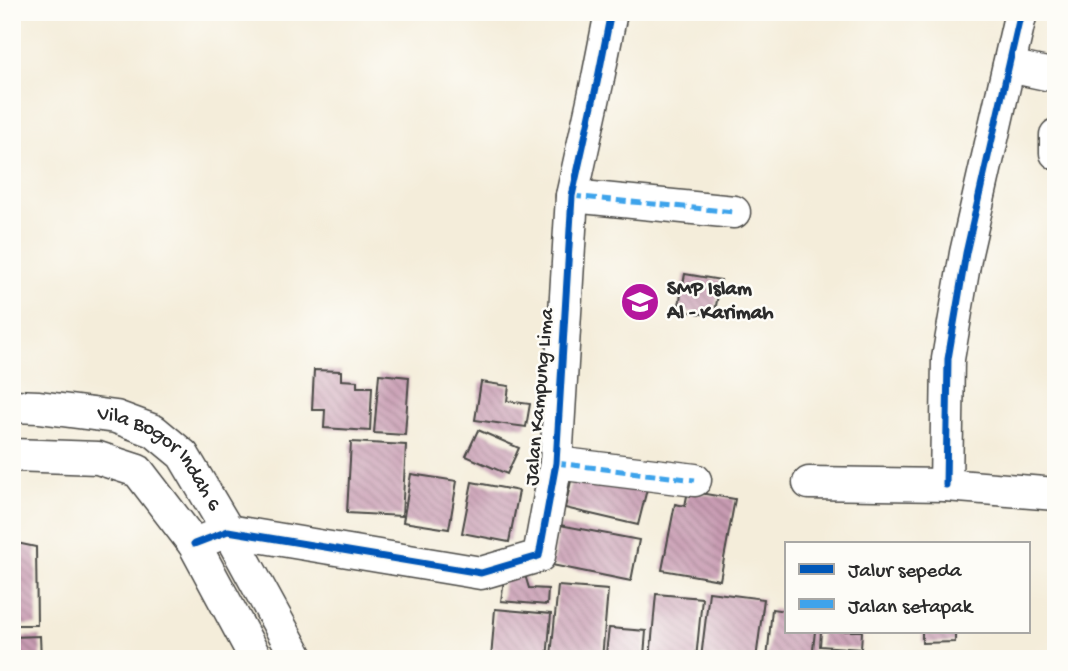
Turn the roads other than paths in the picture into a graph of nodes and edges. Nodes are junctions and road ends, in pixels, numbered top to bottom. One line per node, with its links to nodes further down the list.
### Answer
1 (611, 12): 7 (street, Jalan Kampung Lima)
2 (1021, 12): 3 (street)
3 (1009, 66): 4 (street); 14 (street)
4 (1056, 76)
5 (1056, 135): 6 (street)
6 (1056, 153)
7 (572, 196): 8 (street); 11 (street, Jalan Kampung Lima)
8 (734, 212)
9 (26, 406): 10 (street); 16 (street, Vila Bogor Indah 6)
10 (24, 455): 17 (street)
11 (556, 463): 12 (street); 16 (street, Jalan Kampung Lima)
12 (695, 480)
13 (809, 483): 14 (street)
14 (946, 485): 15 (street)
15 (1056, 494)
16 (229, 531): 17 (street); 19 (street, Vila Bogor Indah 6)
17 (194, 544): 18 (street)
18 (256, 659)
19 (298, 659)

